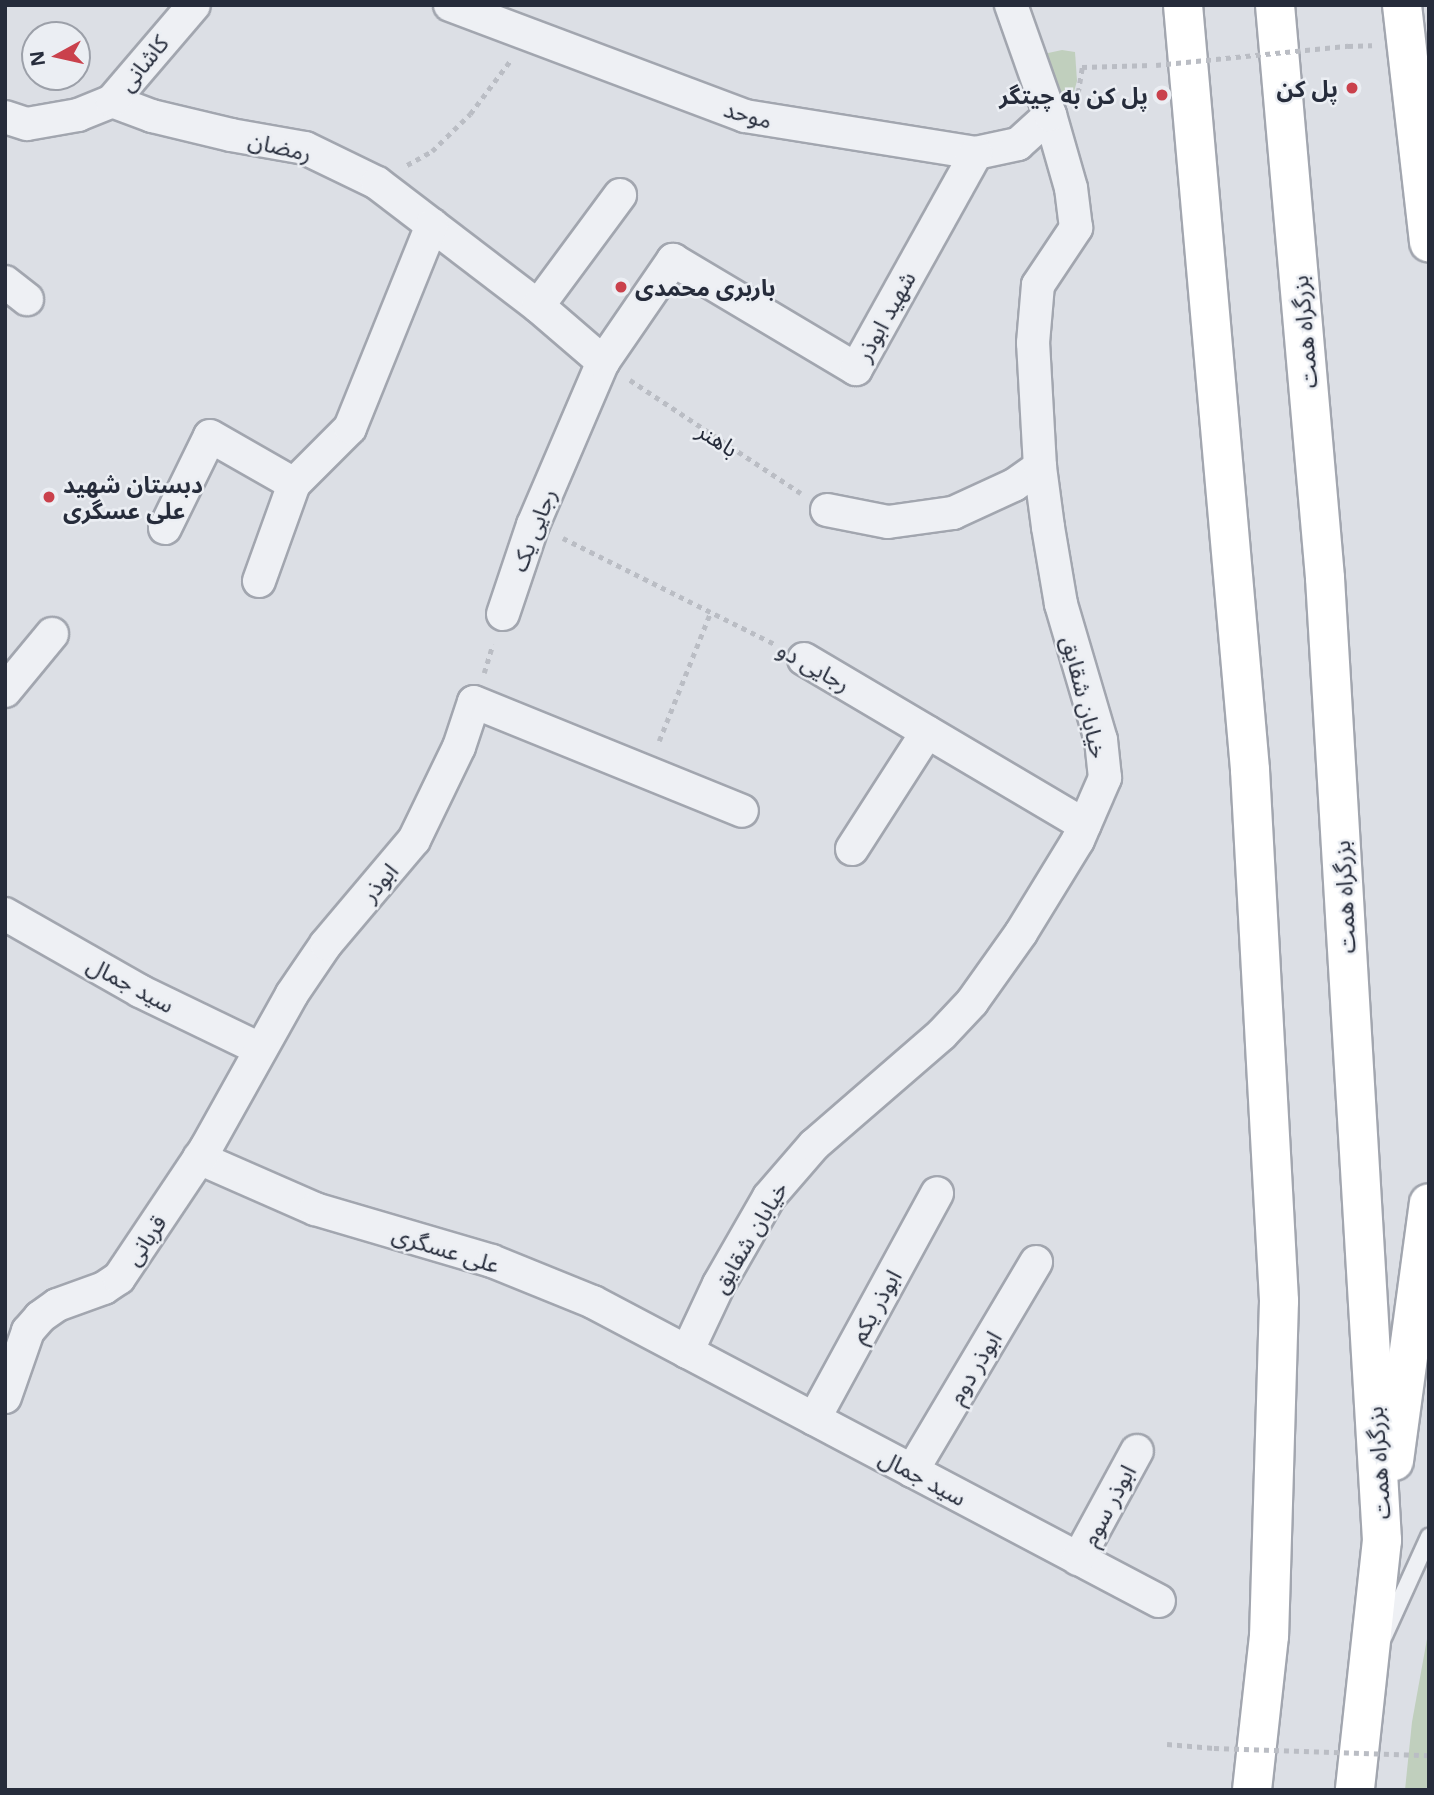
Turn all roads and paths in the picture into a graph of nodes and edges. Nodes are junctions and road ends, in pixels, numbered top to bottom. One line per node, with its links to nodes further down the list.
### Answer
1 (194, 5): 10 (street, کاشانی)
2 (450, 5): 7 (street, موحد)
3 (1011, 5): 12 (street, خیابان شقایق)
4 (1184, 5): 56 (highway)
5 (1275, 5): 50 (highway, بزرگراه همت)
6 (1402, 5): 8 (highway)
7 (529, 34): 14 (street, موحد); 15 (path)
8 (1406, 49): 9 (path, bridge); 11 (highway)
9 (1092, 66)
10 (111, 101): 13 (street, کاشانی); 15 (street, رمضان)
11 (1422, 109): 18 (highway)
12 (1050, 115): 14 (street, موحد); 21 (street, خیابان شقایق)
13 (5, 117)
14 (975, 152): 20 (street, شهید ابوذر)
15 (377, 183): 17 (street, رمضان)
16 (621, 195): 19 (street)
17 (432, 225): 19 (street); 22 (street)
18 (1429, 242)
19 (538, 306): 20 (street)
20 (603, 362): 23 (path, باهنر); 24 (street, رجایی یک)
21 (1040, 467): 23 (street); 36 (street, خیابان شقایق)
22 (294, 484): 25 (street); 26 (street)
23 (827, 510)
24 (533, 525): 27 (path, رجایی دو); 28 (street, رجایی یک)
25 (165, 528)
26 (259, 580)
27 (711, 611): 30 (path, رجایی دو); 34 (path)
28 (503, 614): 32 (path)
29 (52, 634): 31 (street)
30 (804, 659): 33 (street, رجایی دو)
31 (5, 691)
32 (474, 702): 34 (street); 39 (street, ابوذر)
33 (927, 732): 36 (street, رجایی دو); 37 (street)
34 (645, 774): 35 (street)
35 (742, 811)
36 (1086, 825): 44 (street, خیابان شقایق)
37 (852, 849)
38 (5, 914): 39 (street, سید جمال)
39 (260, 1049): 40 (street, قربانی)
40 (199, 1158): 44 (street, علی عسگری); 45 (street, قربانی)
41 (937, 1194): 46 (street, ابوذر یکم)
42 (1429, 1203): 50 (highway)
43 (1035, 1262): 48 (street, ابوذر دوم)
44 (687, 1352): 46 (street, سید جمال)
45 (5, 1396)
46 (814, 1419): 48 (street, سید جمال)
47 (1137, 1451): 51 (street, ابوذر سوم)
48 (912, 1471): 51 (street, سید جمال)
49 (1429, 1537): 53 (lane)
50 (1382, 1540): 53 (highway, بزرگراه همت)
51 (1078, 1559): 52 (street, سید جمال)
52 (1158, 1601)
53 (1366, 1677): 57 (highway, بزرگراه همت)
54 (1167, 1744): 55 (path, bridge)
55 (1429, 1755)
56 (1252, 1790)
57 (1355, 1790)

